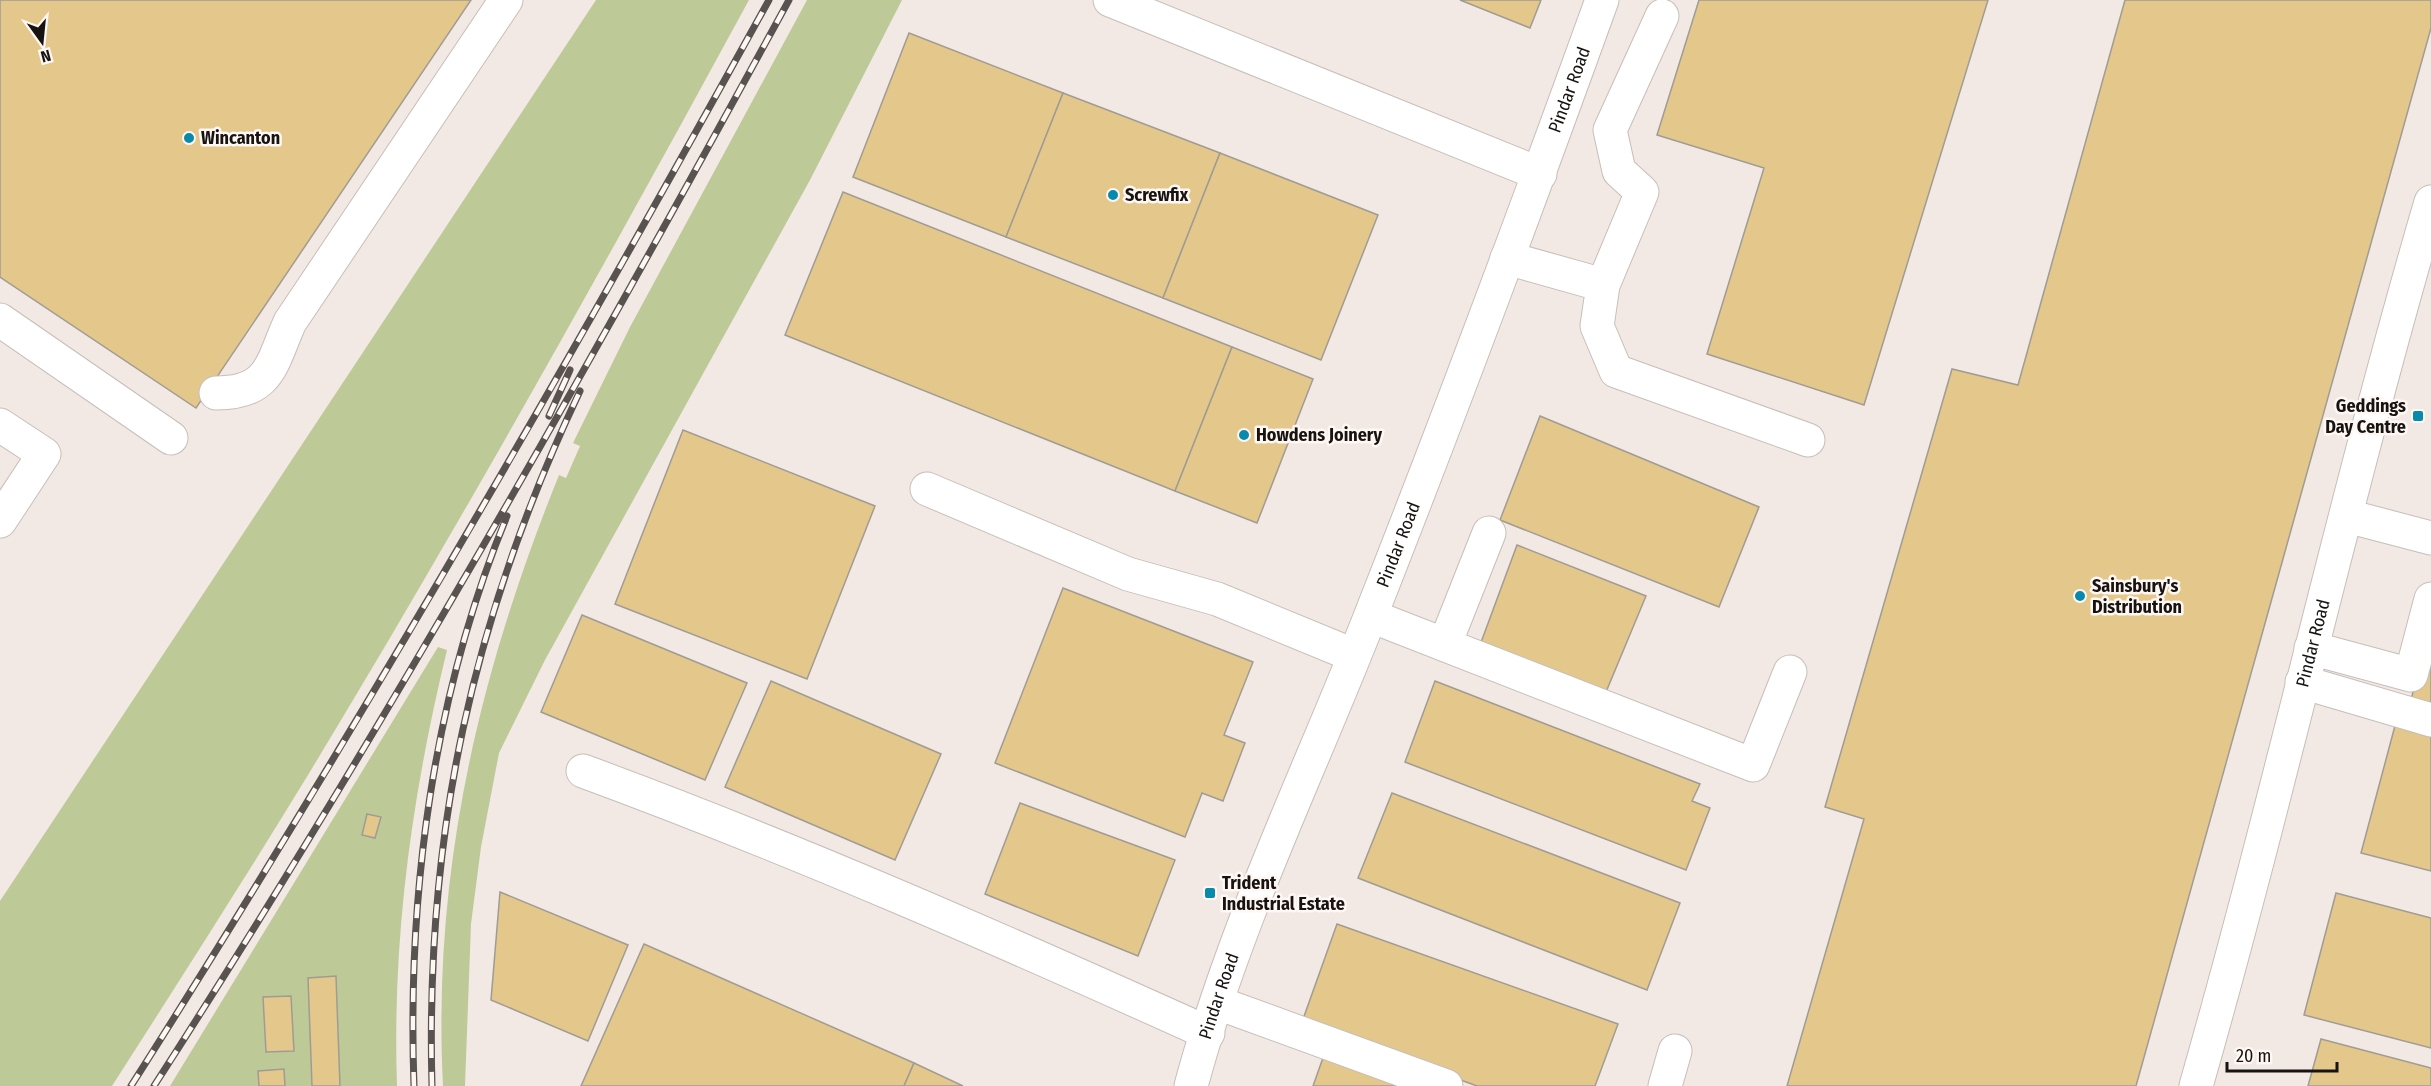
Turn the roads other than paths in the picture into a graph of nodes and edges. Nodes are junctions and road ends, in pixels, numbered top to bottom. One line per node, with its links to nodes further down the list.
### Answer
1 (506, 0): 10 (street)
2 (1110, 0): 5 (street)
3 (1602, 0): 5 (street, Pindar Road)
4 (1662, 16): 8 (street)
5 (1540, 174): 7 (street, Pindar Road)
6 (2431, 202): 15 (street, Pindar Road)
7 (1508, 258): 8 (street); 20 (street, Pindar Road)
8 (1603, 285): 13 (street)
9 (0, 320): 12 (street)
10 (216, 393)
11 (0, 425): 16 (street)
12 (171, 438)
13 (1808, 440)
14 (927, 489): 23 (street)
15 (2348, 516): 18 (street); 22 (street, Pindar Road)
16 (0, 521)
17 (1489, 533): 21 (street)
18 (2431, 538)
19 (2431, 599): 22 (street)
20 (1371, 616): 21 (street); 23 (street, Pindar Road)
21 (1445, 644): 24 (street)
22 (2311, 648): 25 (street, Pindar Road)
23 (1353, 655): 28 (street, Pindar Road)
24 (1790, 672)
25 (2302, 682): 26 (street); 34 (street, Pindar Road)
26 (2431, 720)
27 (583, 771): 29 (street)
28 (1218, 1003): 29 (street, Pindar Road); 32 (street)
29 (1208, 1033): 31 (street, Pindar Road)
30 (1675, 1051): 33 (street)
31 (1191, 1086)
32 (1446, 1086)
33 (1665, 1086)
34 (2196, 1086)

